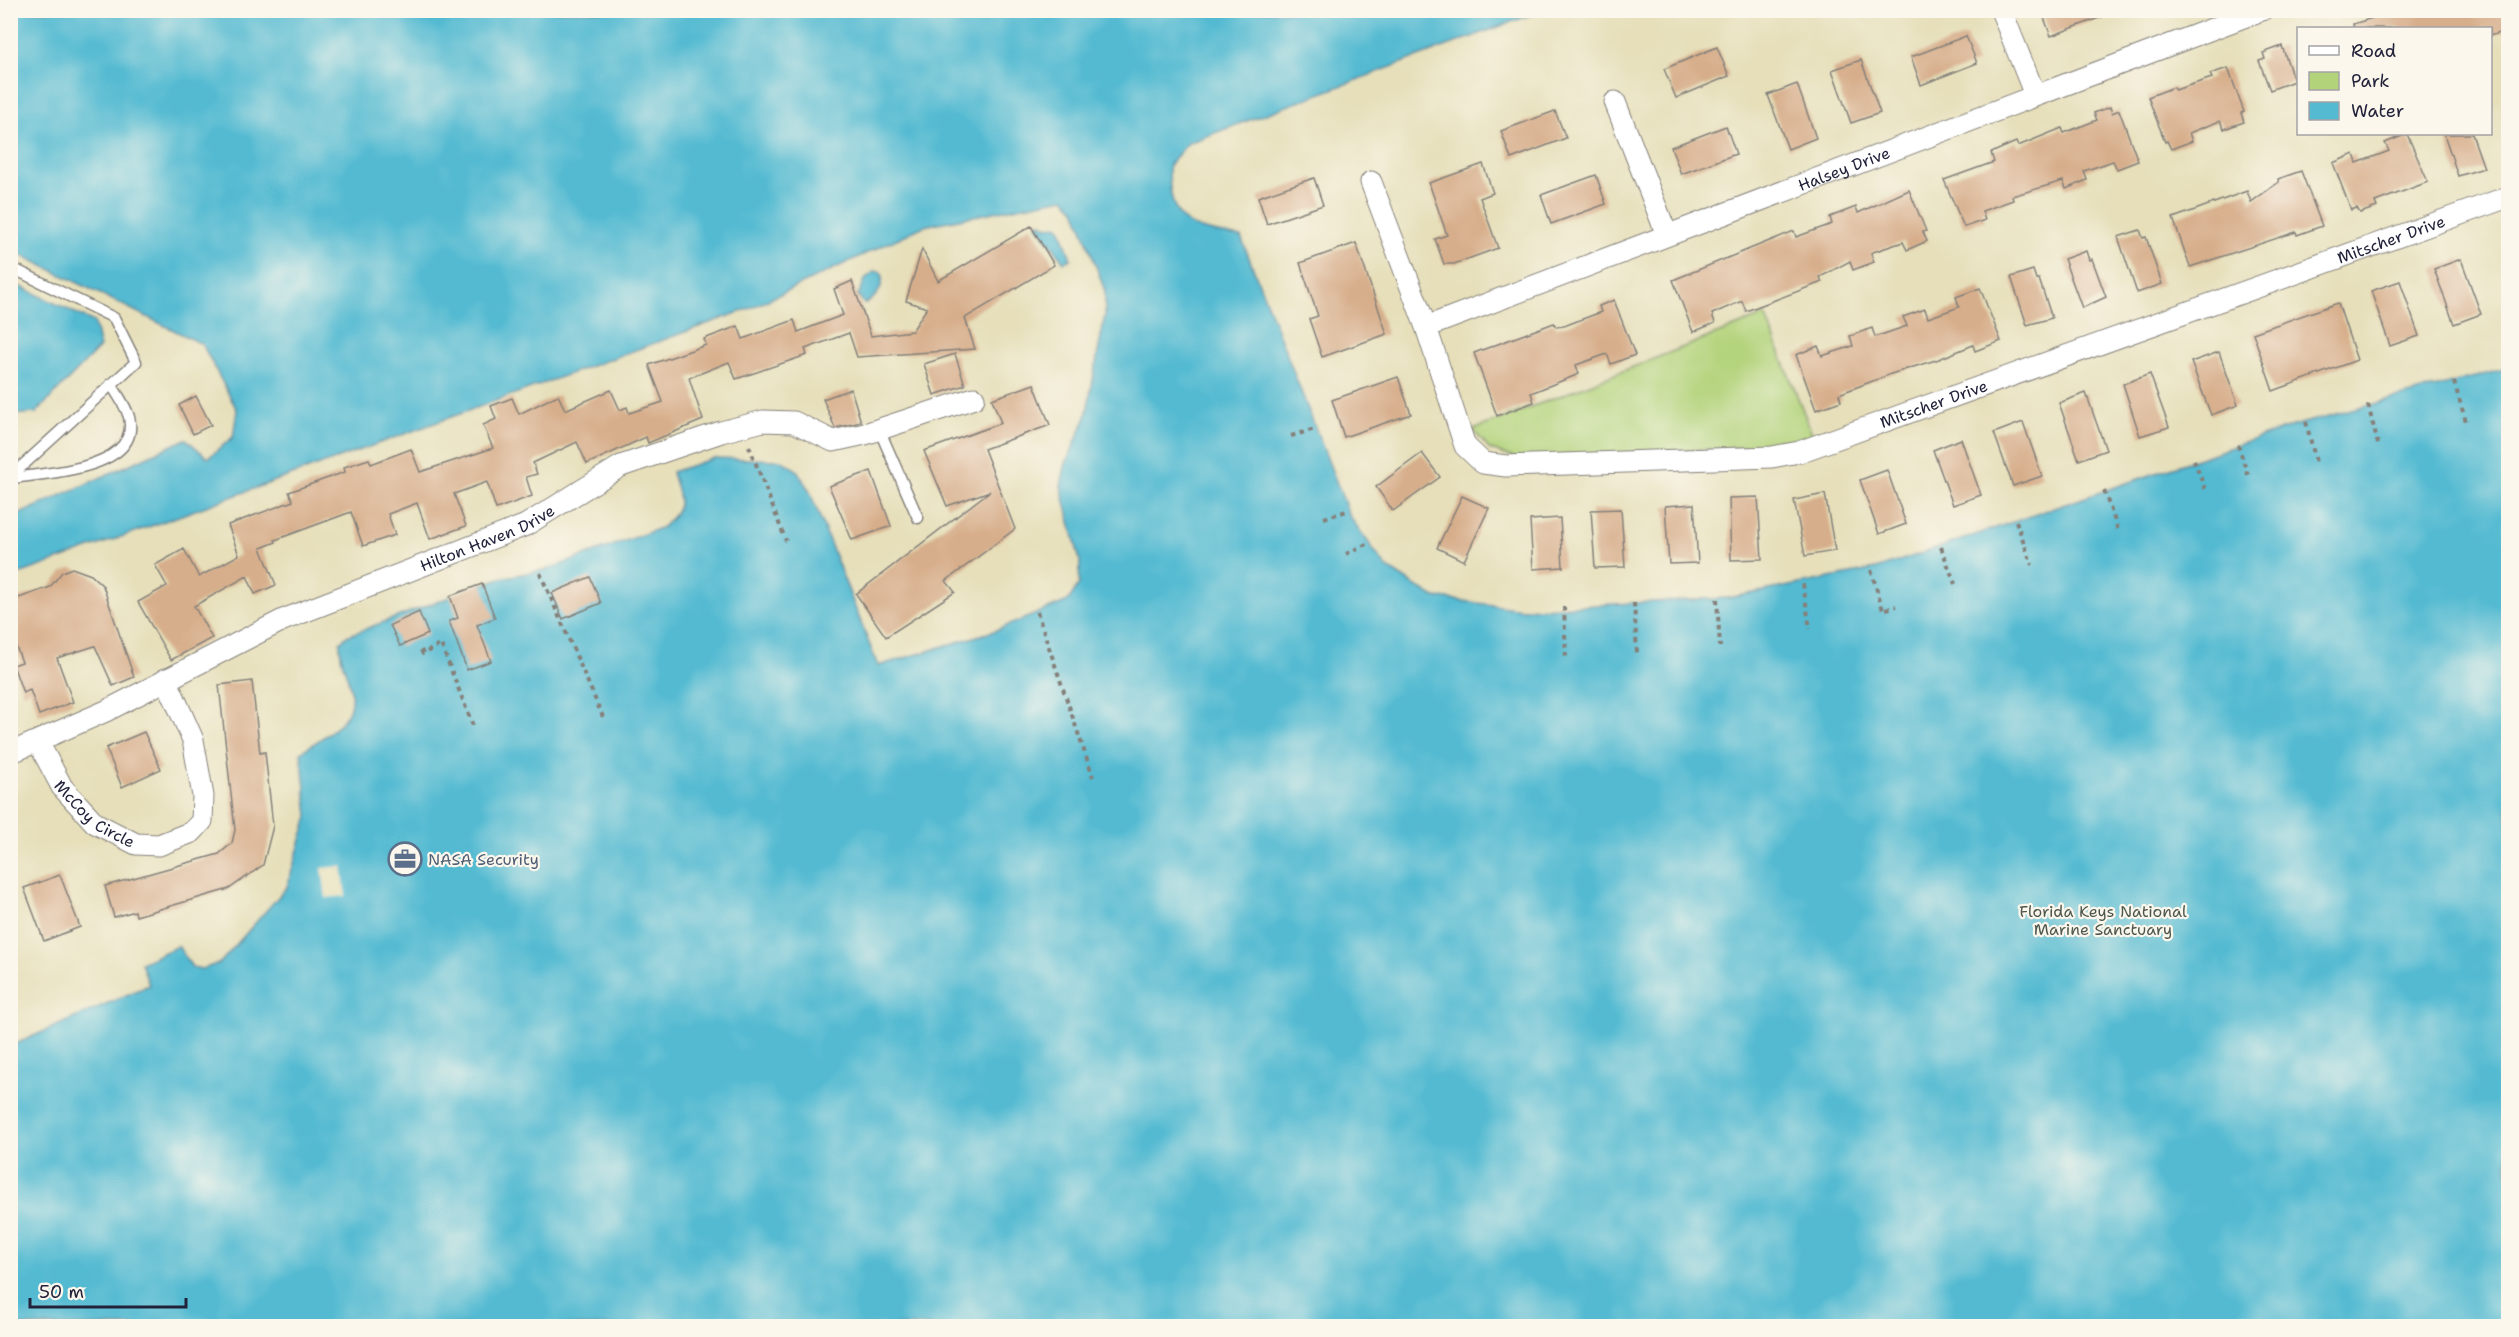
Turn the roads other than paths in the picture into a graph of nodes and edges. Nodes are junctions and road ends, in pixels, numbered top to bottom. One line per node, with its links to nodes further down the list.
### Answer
1 (2001, 10): 3 (street)
2 (2262, 10): 3 (street, Halsey Drive)
3 (2035, 95): 7 (street, Halsey Drive)
4 (1615, 102): 7 (street)
5 (1371, 182): 9 (street, Mitscher Drive)
6 (2508, 197): 9 (street, Mitscher Drive)
7 (1667, 235): 9 (street, Halsey Drive)
8 (10, 267): 10 (lane)
9 (1426, 327)
10 (111, 384): 13 (lane); 13 (lane)
11 (974, 398): 12 (street, Hilton Haven Drive)
12 (879, 429): 14 (lane); 15 (street, Hilton Haven Drive)
13 (10, 477)
14 (918, 518)
15 (166, 679): 16 (street, Hilton Haven Drive); 16 (street, McCoy Circle)
16 (38, 741): 17 (street, Hilton Haven Drive)
17 (10, 753)

